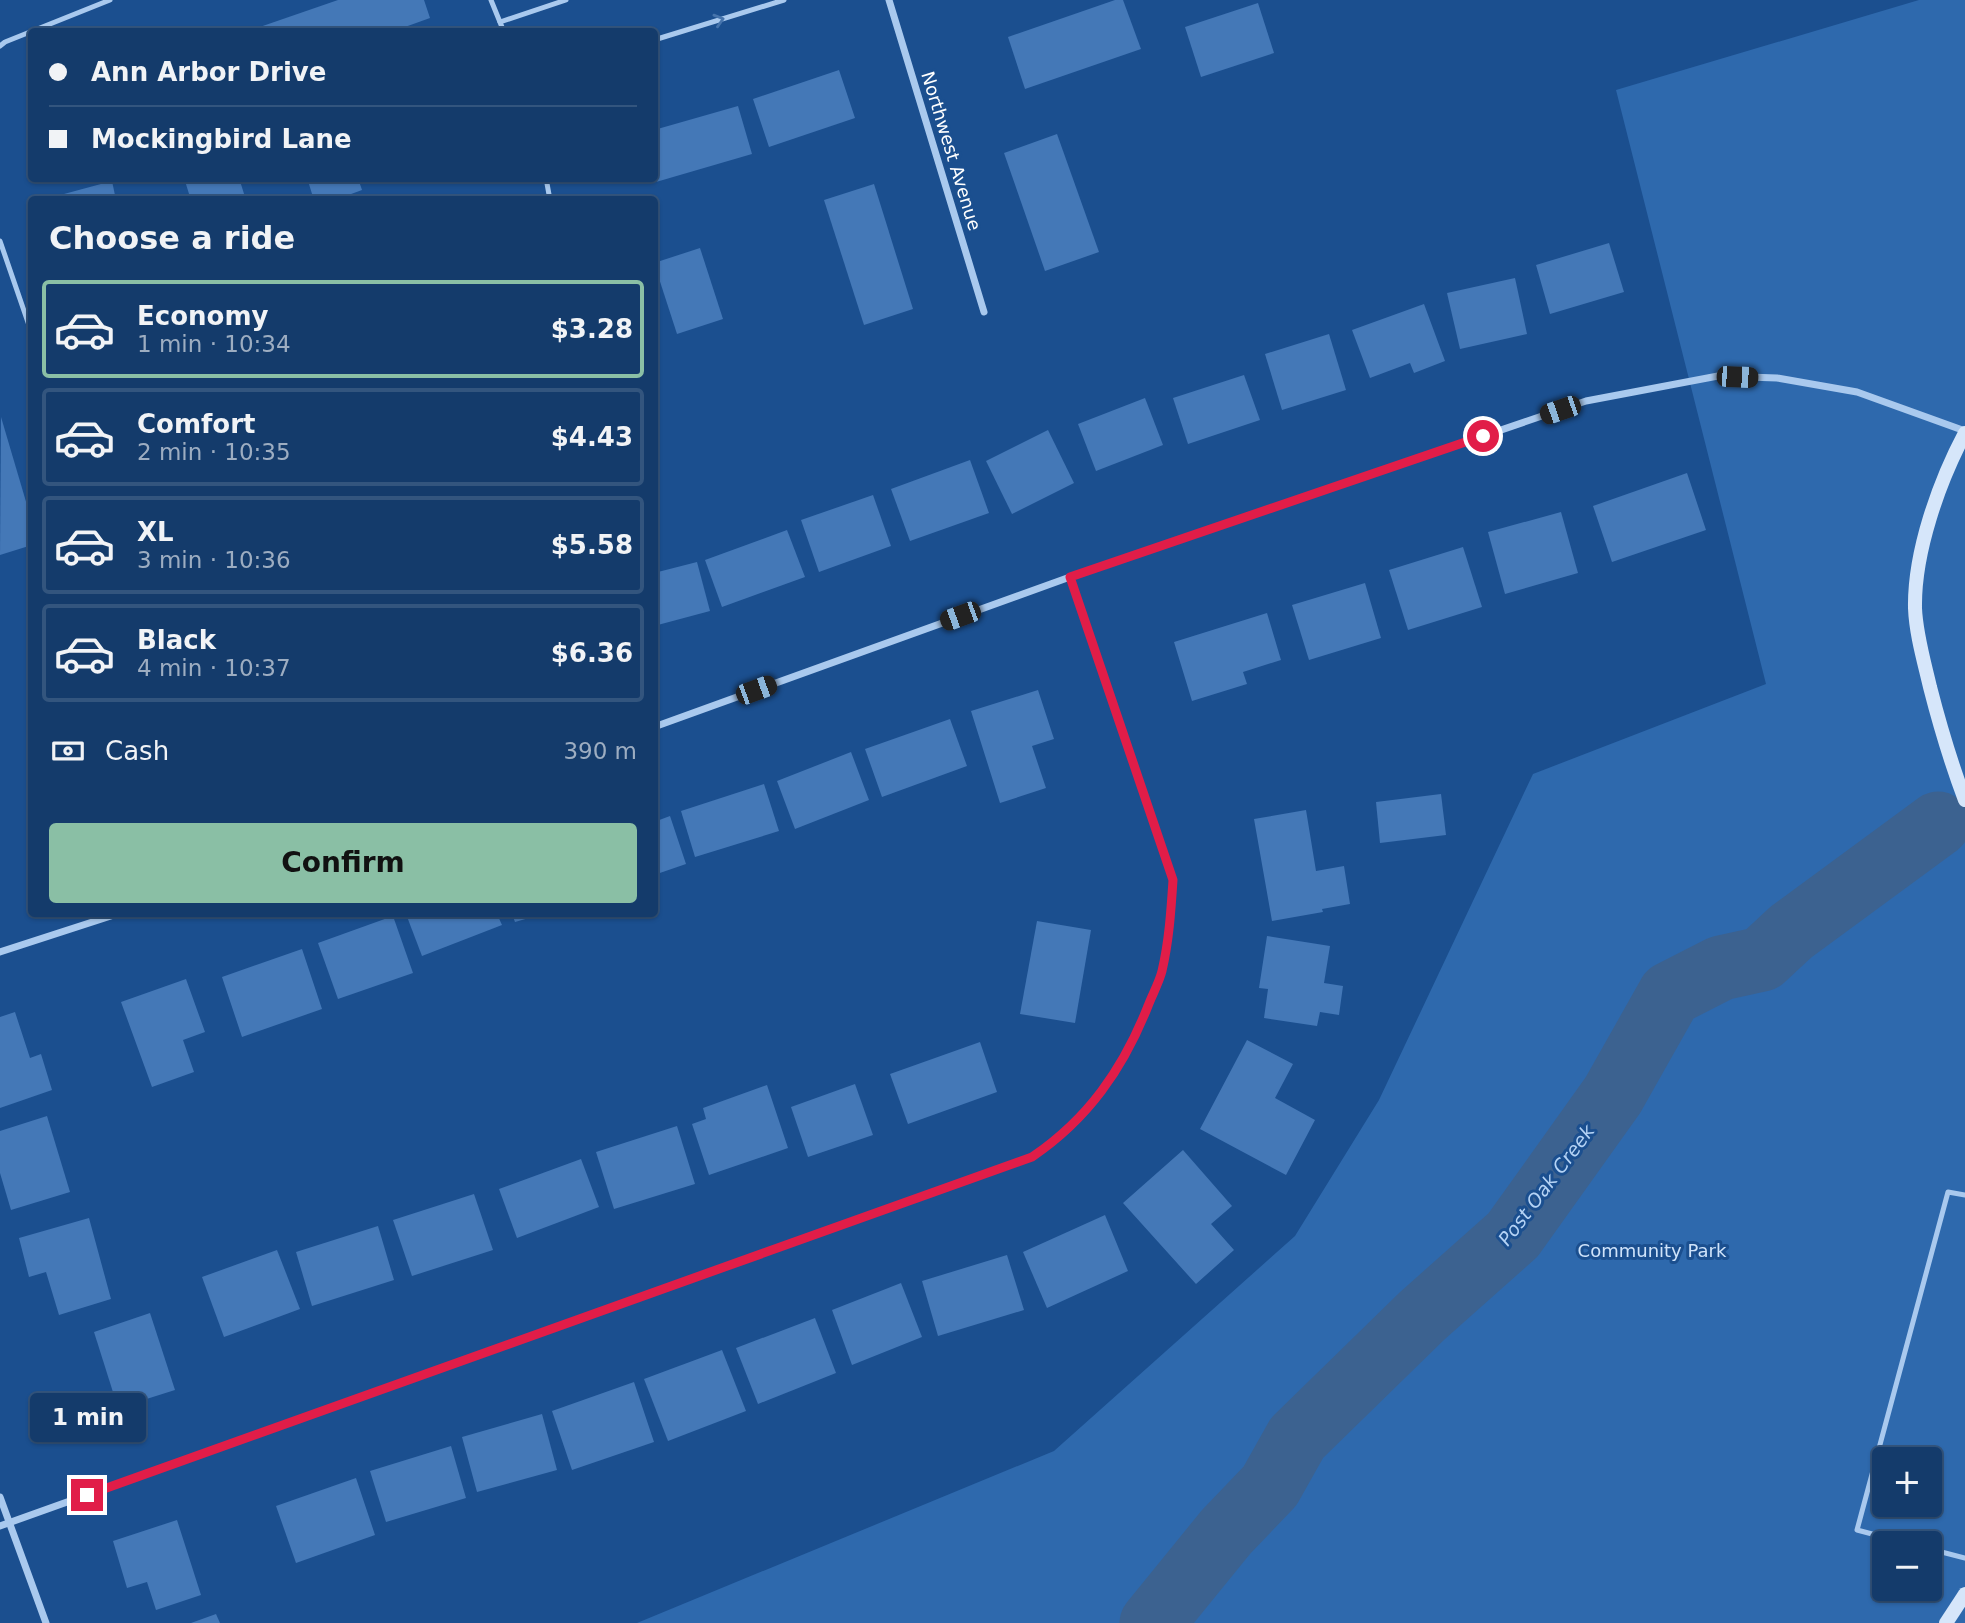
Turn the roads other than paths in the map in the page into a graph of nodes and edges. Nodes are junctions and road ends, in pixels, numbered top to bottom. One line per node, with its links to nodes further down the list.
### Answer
1 (110, 0): 7 (lane)
2 (491, 0): 6 (lane)
3 (566, 0): 6 (lane)
4 (784, 0): 10 (lane, one-way to 4)
5 (889, 0): 13 (street, Northwest Avenue)
6 (500, 22): 8 (lane)
7 (38, 28)
8 (502, 28)
9 (28, 32): 11 (lane)
10 (658, 39)
11 (0, 46)
12 (0, 241): 14 (lane)
13 (984, 312)
14 (28, 322)
15 (1965, 432): 16 (street); 18 (street)
16 (1070, 577): 17 (street); 23 (street)
17 (658, 726)
18 (1965, 800)
19 (108, 917): 20 (street)
20 (0, 952)
21 (1965, 1195): 25 (lane)
22 (0, 1497): 23 (street)
23 (8, 1523): 24 (street); 29 (street)
24 (0, 1526)
25 (1872, 1534)
26 (1942, 1552): 27 (lane)
27 (1965, 1558)
28 (1965, 1594): 30 (street)
29 (46, 1623)
30 (1946, 1623)

